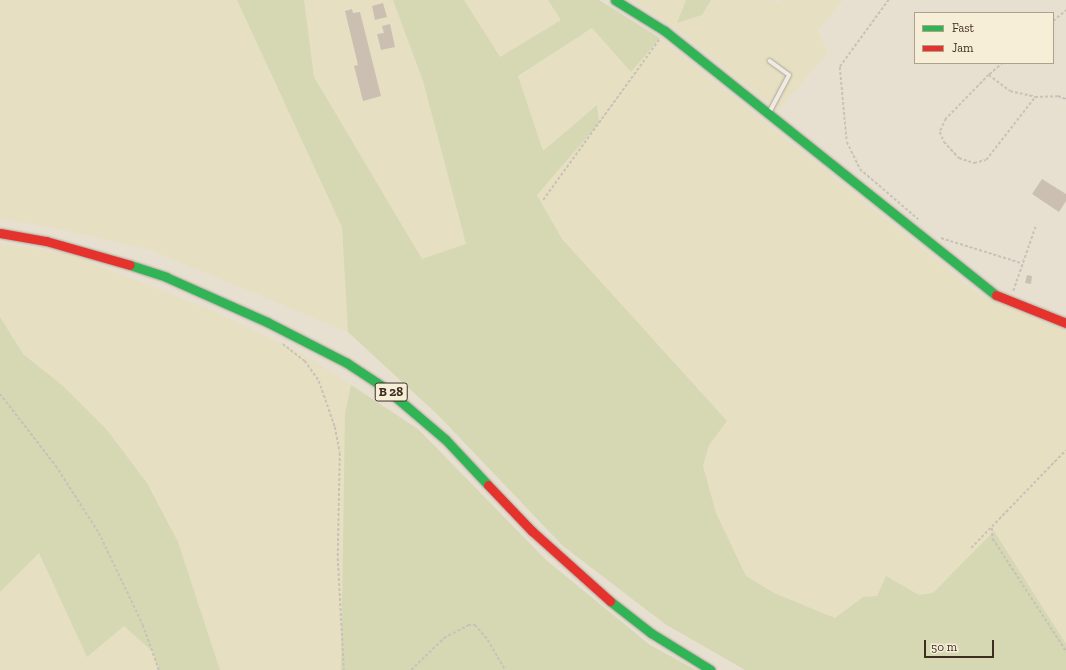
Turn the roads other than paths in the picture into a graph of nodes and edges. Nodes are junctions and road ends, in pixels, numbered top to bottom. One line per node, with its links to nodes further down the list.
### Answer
1 (615, 0): 3 (main road)
2 (770, 61): 3 (lane)
3 (768, 115): 5 (main road)
4 (0, 233): 6 (main road, B 28)
5 (1066, 323)
6 (711, 670)

